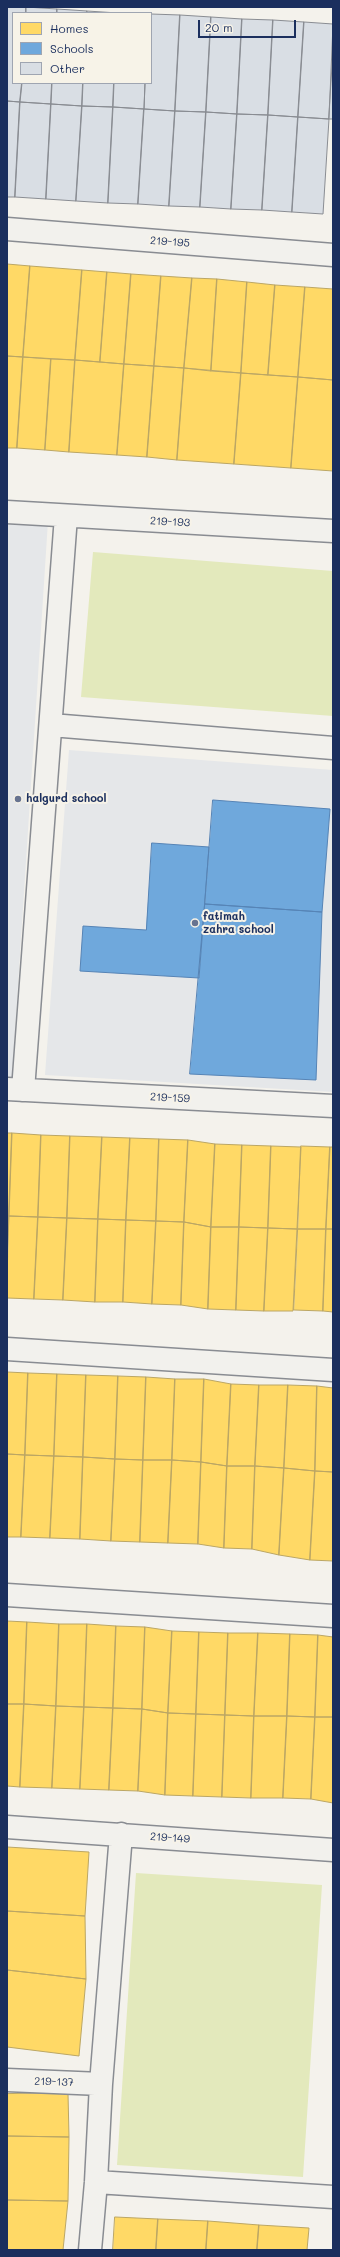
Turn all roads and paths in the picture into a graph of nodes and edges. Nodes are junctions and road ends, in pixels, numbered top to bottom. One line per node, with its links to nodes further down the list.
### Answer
1 (7, 229): 2 (street, 219-195)
2 (333, 255)
3 (7, 512): 4 (street, 219-193)
4 (66, 516): 5 (street, 219-193); 6 (street)
5 (333, 531)
6 (51, 724): 7 (street); 8 (street)
7 (333, 748)
8 (15, 1090): 9 (street, 219-159)
9 (333, 1106)
10 (7, 1349): 11 (street)
11 (333, 1370)
12 (7, 1595): 13 (street)
13 (333, 1616)
14 (7, 1827): 15 (street, 219-149)
15 (121, 1834): 16 (street, 219-149); 18 (street)
16 (333, 1850)
17 (7, 2080): 18 (street, 219-137)
18 (100, 2084): 19 (street)
19 (96, 2182): 20 (street); 21 (street)
20 (333, 2197)
21 (90, 2250)

